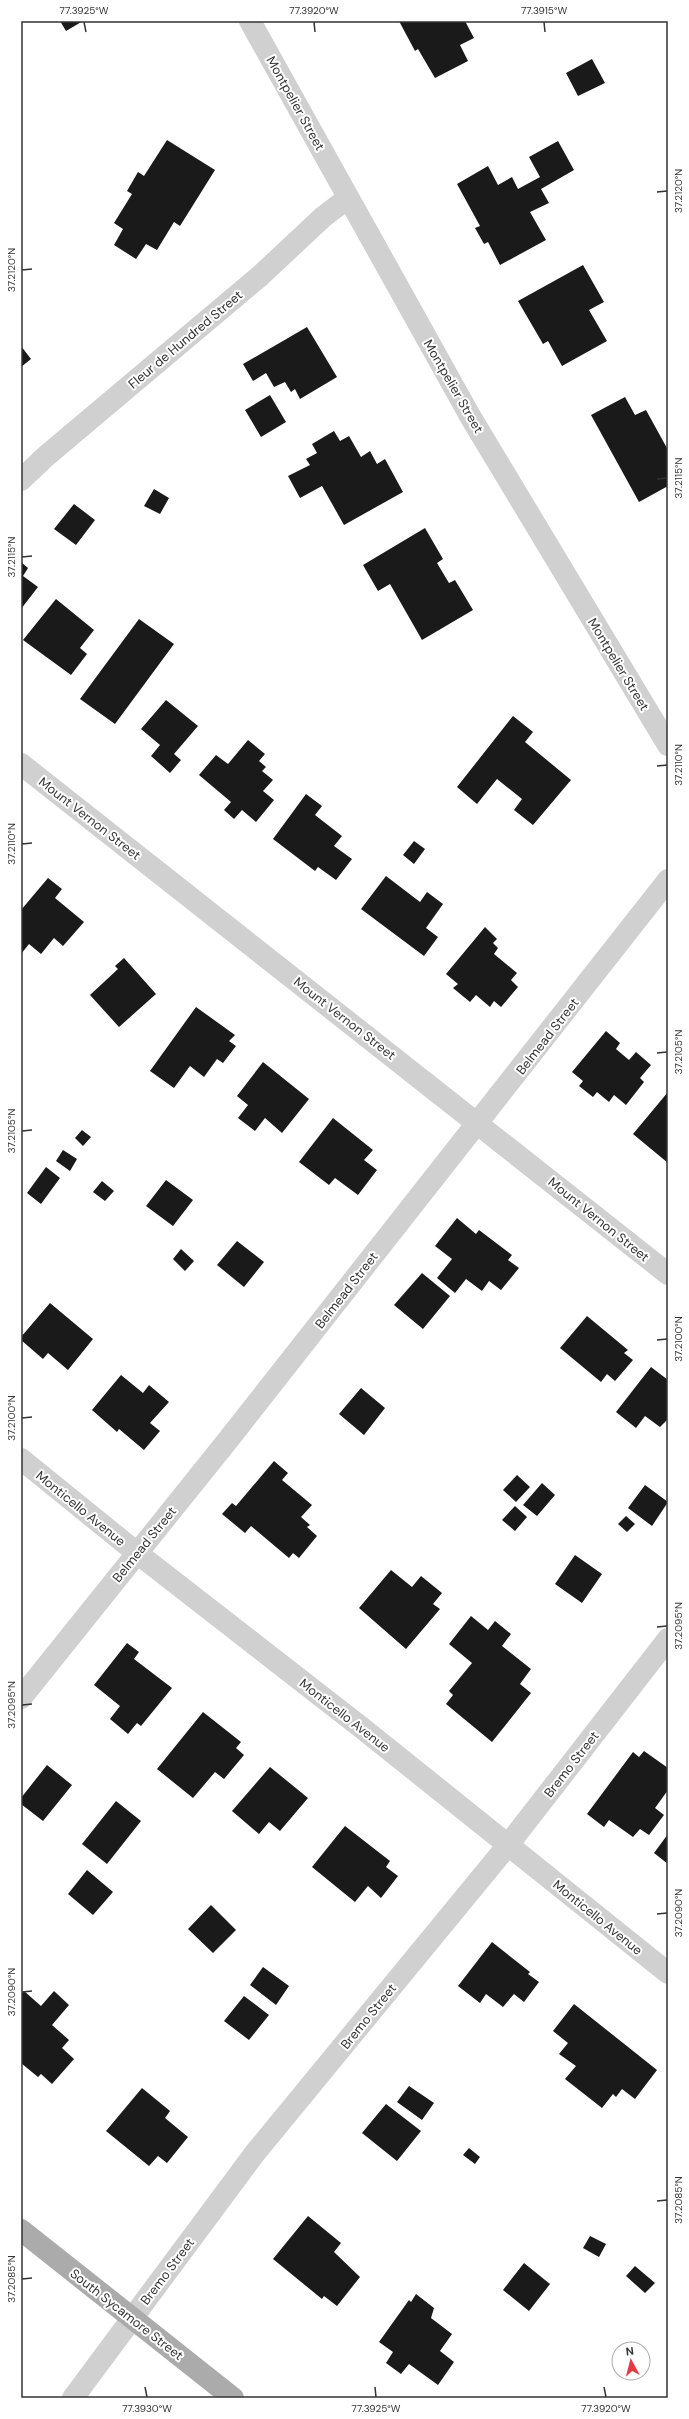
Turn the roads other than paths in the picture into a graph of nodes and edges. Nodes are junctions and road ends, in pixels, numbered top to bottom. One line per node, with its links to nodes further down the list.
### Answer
1 (250, 21): 2 (street, Montpelier Street)
2 (348, 198): 3 (street, Fleur de Hundred Street); 4 (street, Montpelier Street)
3 (21, 480)
4 (668, 745)
5 (21, 764): 7 (street, Mount Vernon Street)
6 (668, 880): 7 (street, Belmead Street)
7 (478, 1122): 8 (street, Mount Vernon Street); 10 (street, Belmead Street)
8 (668, 1274)
9 (21, 1459): 10 (street, Monticello Avenue)
10 (137, 1553): 12 (street, Belmead Street); 13 (street, Monticello Avenue)
11 (668, 1639): 13 (street, Bremo Street)
12 (21, 1698)
13 (508, 1845): 14 (street, Monticello Avenue); 16 (street, Bremo Street)
14 (668, 1973)
15 (21, 2230): 16 (main road, South Sycamore Street)
16 (132, 2318): 17 (street, Bremo Street); 18 (main road, South Sycamore Street)
17 (73, 2398)
18 (233, 2398)

